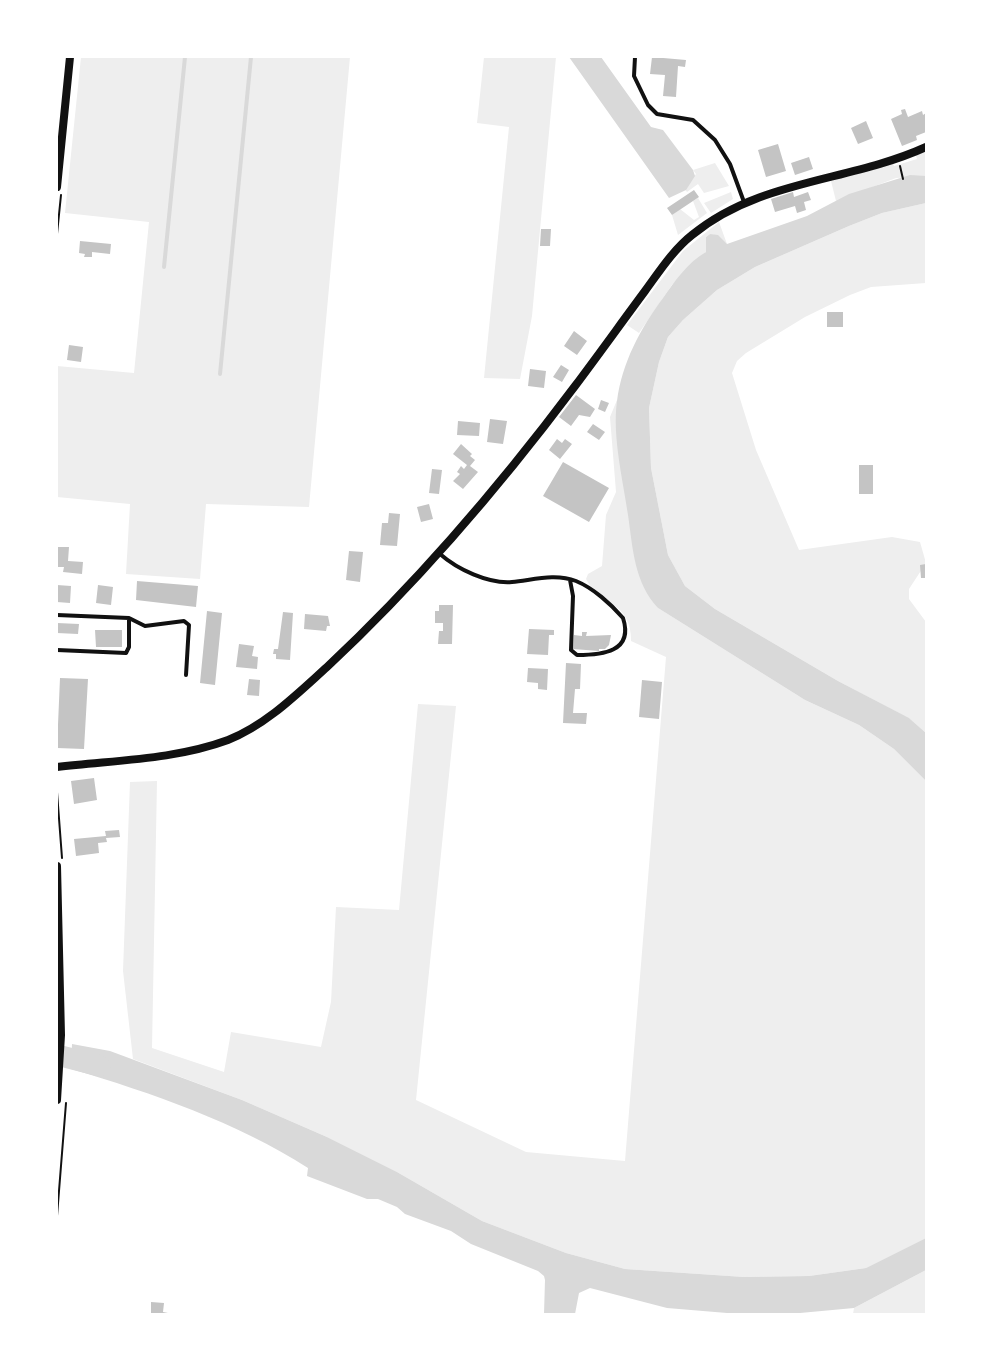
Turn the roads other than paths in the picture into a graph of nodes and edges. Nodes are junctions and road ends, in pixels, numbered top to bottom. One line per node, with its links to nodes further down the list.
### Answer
1 (70, 57): 4 (street)
2 (635, 57): 5 (lane)
3 (926, 147): 5 (street)
4 (57, 187)
5 (745, 202): 6 (street)
6 (440, 554): 7 (lane); 12 (street)
7 (570, 580): 7 (lane)
8 (57, 615): 9 (lane)
9 (129, 618): 10 (lane); 11 (lane)
10 (57, 650)
11 (186, 675)
12 (57, 767)
13 (57, 866): 14 (street)
14 (62, 1101)

